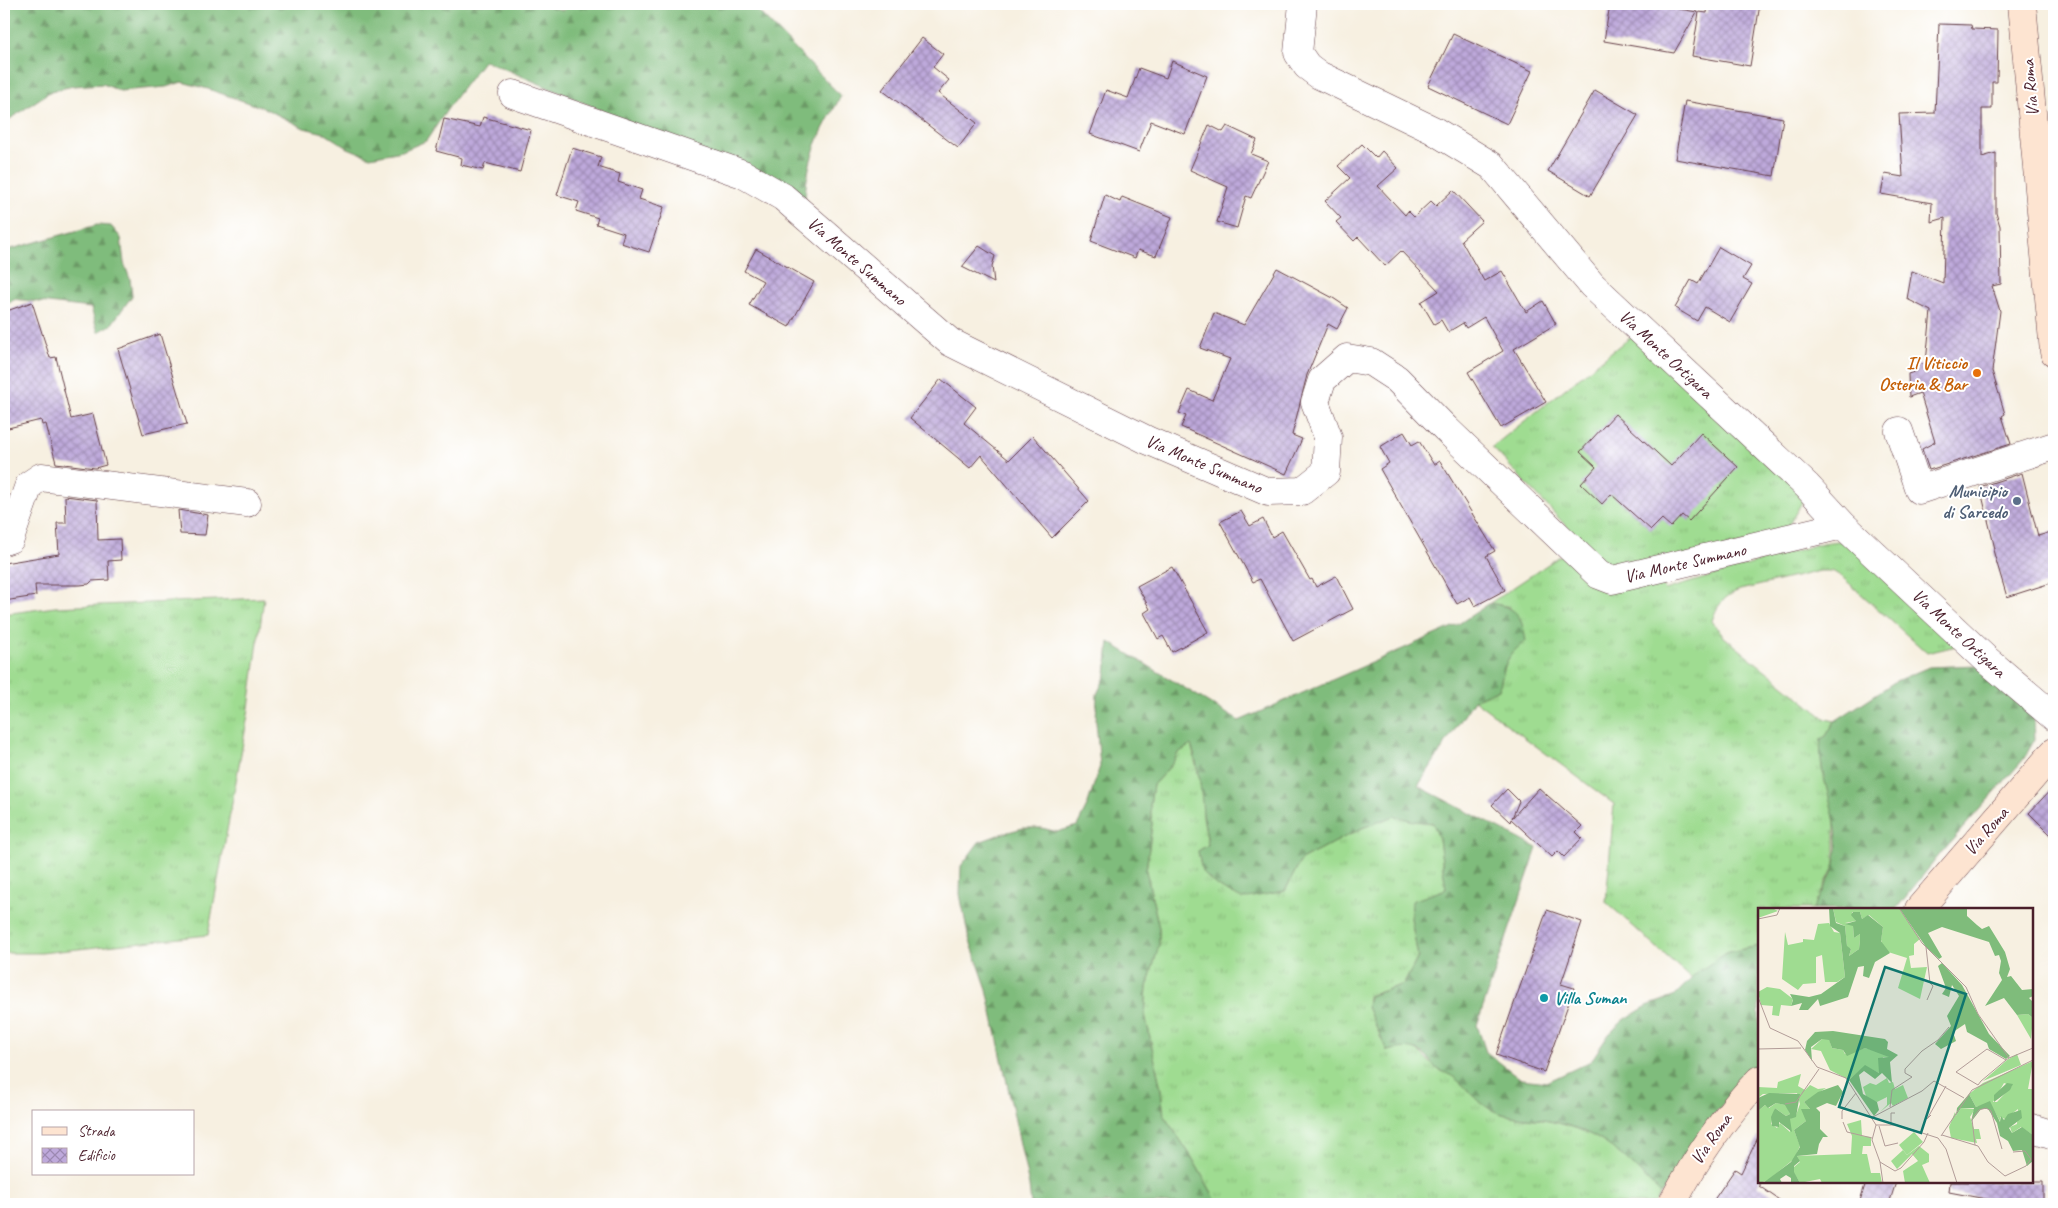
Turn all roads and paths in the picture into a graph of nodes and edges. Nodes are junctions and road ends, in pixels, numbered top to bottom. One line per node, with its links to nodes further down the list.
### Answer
1 (1303, 4): 8 (street, Via Monte Ortigara)
2 (2022, 4): 4 (street, Via Roma)
3 (513, 94): 8 (street, Via Monte Summano)
4 (2054, 352)
5 (1899, 431): 6 (street)
6 (2054, 446)
7 (247, 503): 9 (street)
8 (1843, 525): 10 (street, Via Monte Ortigara)
9 (4, 541)
10 (2054, 717)
11 (2054, 752): 12 (street, Via Roma)
12 (1920, 908)
13 (1758, 1081): 16 (street, Via Roma)
14 (2033, 1128): 15 (street)
15 (2054, 1135)
16 (1672, 1204)

